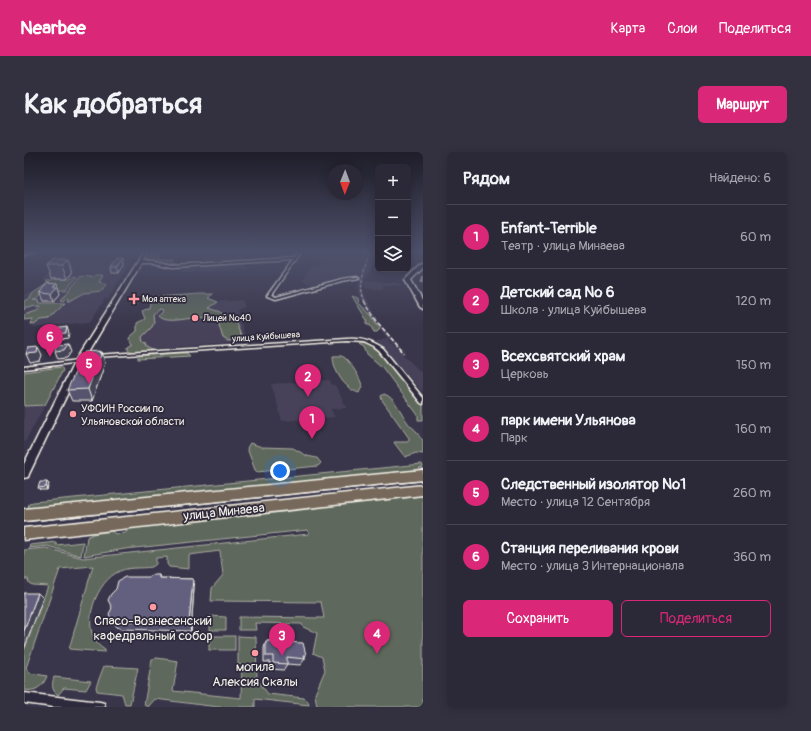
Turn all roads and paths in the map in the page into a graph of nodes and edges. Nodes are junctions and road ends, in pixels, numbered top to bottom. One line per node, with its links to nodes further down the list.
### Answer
1 (130, 278): 6 (main road)
2 (281, 278): 3 (street)
3 (357, 278)
4 (410, 278): 5 (main road)
5 (423, 307)
6 (81, 359): 7 (street, улица Куйбышева); 8 (street, улица Куйбышева); 9 (main road)
7 (24, 368)
8 (423, 402)
9 (24, 474)
10 (423, 475): 12 (main road, улица Минаева)
11 (423, 490): 14 (main road, улица Минаева)
12 (193, 498): 13 (main road, улица Минаева); 14 (main road)
13 (24, 515)
14 (194, 516): 15 (main road, улица Минаева)
15 (24, 534)
16 (24, 698): 17 (street)
17 (100, 707)

